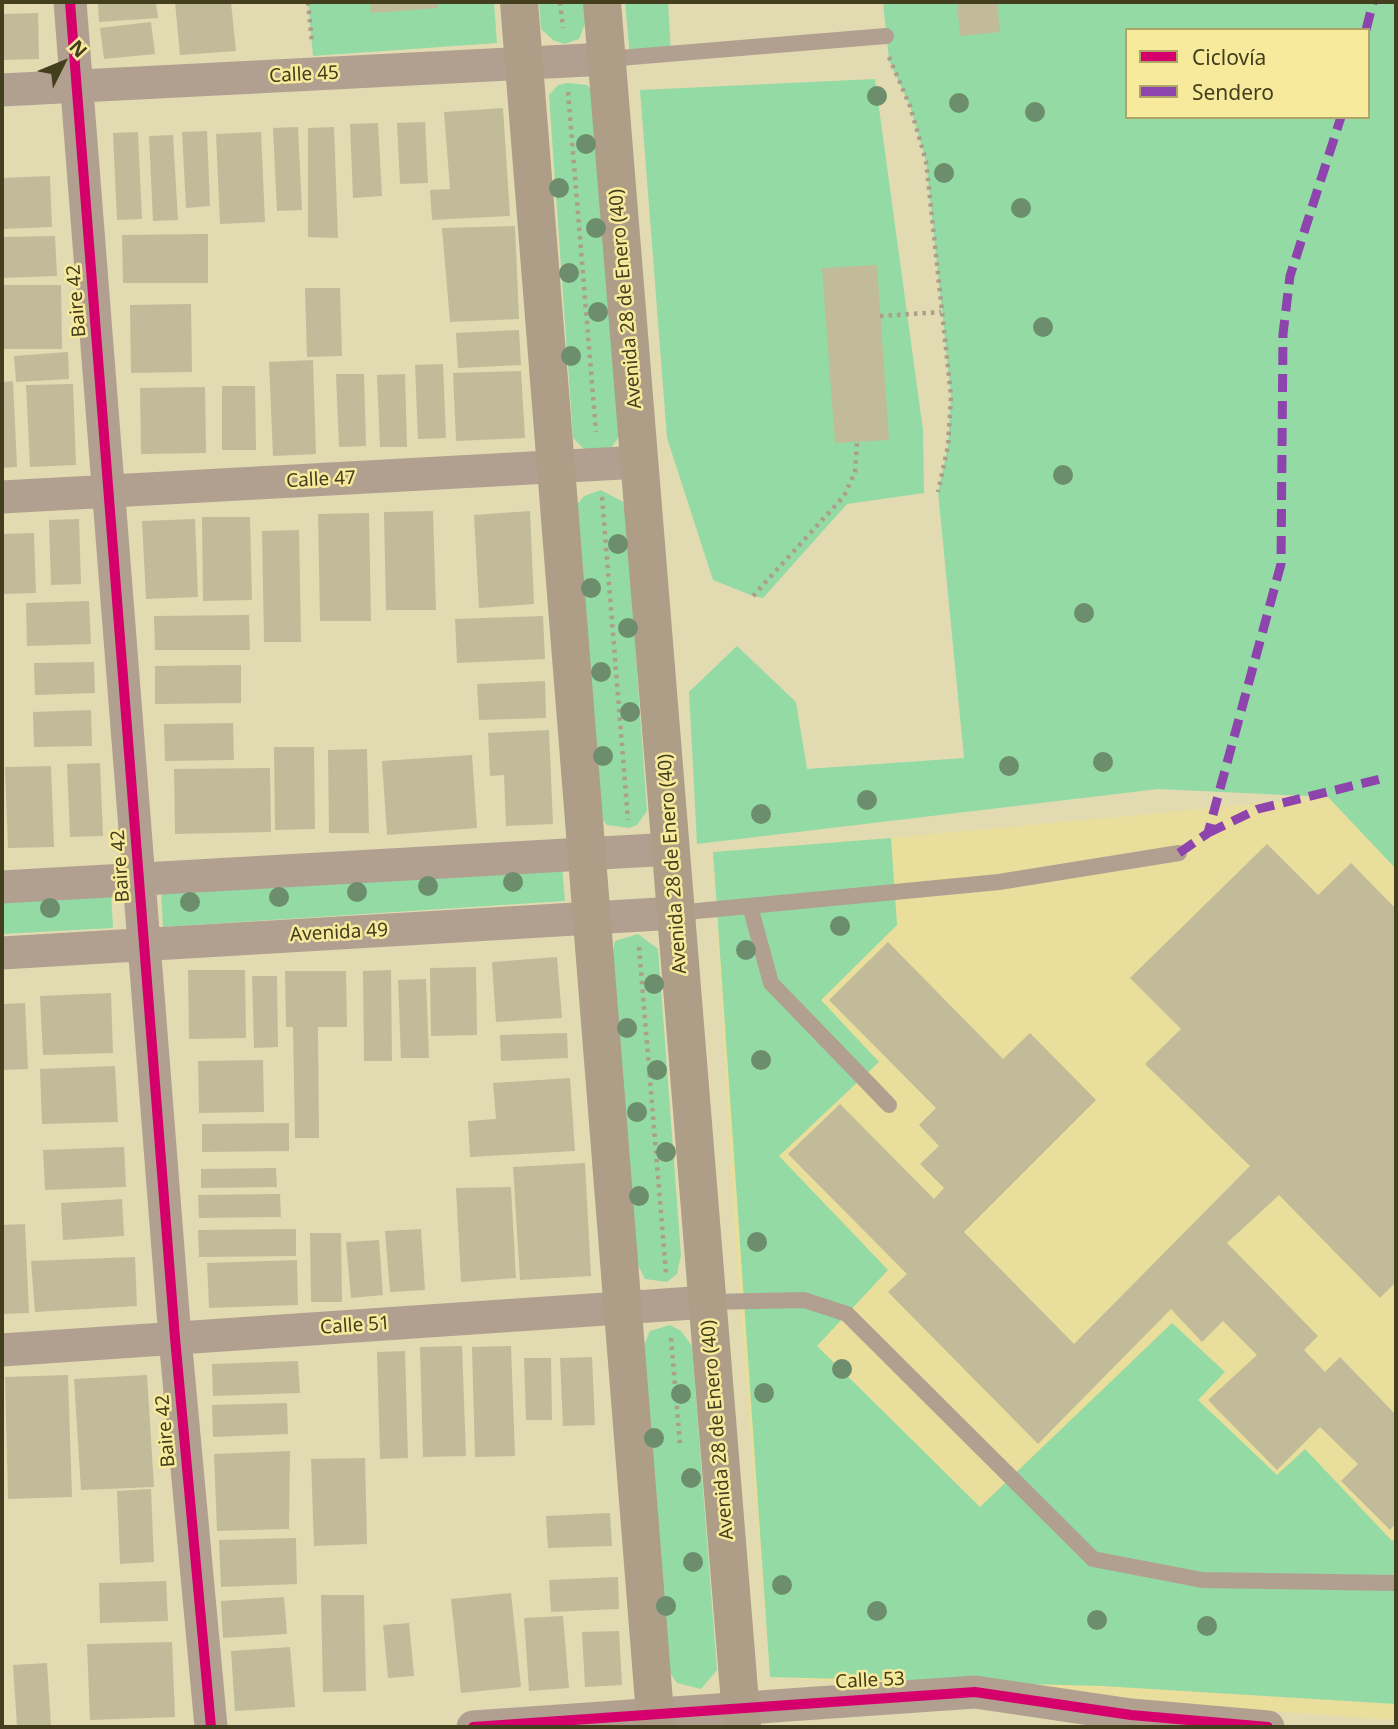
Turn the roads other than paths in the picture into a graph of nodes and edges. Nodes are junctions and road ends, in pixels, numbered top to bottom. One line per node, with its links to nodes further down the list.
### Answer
1 (70, 2): 7 (street, Baire 42)
2 (519, 2): 6 (main road)
3 (602, 2): 5 (main road, Avenida 28 de Enero (40))
4 (886, 36): 5 (lane)
5 (607, 59): 6 (street, Calle 45); 9 (main road, Avenida 28 de Enero (40))
6 (524, 64): 7 (street, Calle 45); 10 (main road)
7 (77, 86): 8 (street, Calle 45); 11 (street, Baire 42)
8 (2, 90)
9 (640, 462): 10 (street, Calle 47); 13 (main road, Avenida 28 de Enero (40))
10 (556, 467): 11 (street, Calle 47); 15 (main road)
11 (111, 491): 12 (street, Calle 47); 16 (street, Baire 42)
12 (2, 497)
13 (672, 849): 15 (street); 19 (main road, Avenida 28 de Enero (40))
14 (1179, 853): 18 (lane)
15 (586, 854): 16 (street); 20 (main road)
16 (139, 879): 17 (street); 21 (street, Baire 42)
17 (2, 887)
18 (750, 906): 19 (lane); 23 (lane)
19 (676, 913): 20 (street, Avenida 49); 24 (main road, Avenida 28 de Enero (40))
20 (592, 918): 21 (street, Avenida 49); 25 (main road)
21 (145, 944): 22 (street, Avenida 49); 26 (street, Baire 42)
22 (2, 953)
23 (889, 1105)
24 (708, 1301): 25 (street, Calle 51); 28 (lane); 29 (main road, Avenida 28 de Enero (40))
25 (622, 1307): 26 (street, Calle 51); 30 (main road)
26 (175, 1338): 27 (street, Calle 51); 32 (street, Baire 42)
27 (2, 1350)
28 (1396, 1583)
29 (741, 1717): 30 (street, Calle 53); 31 (street, Calle 53)
30 (655, 1720): 33 (street, Calle 53)
31 (1131, 1721): 34 (street, Calle 53)
32 (211, 1727)
33 (473, 1727)
34 (1268, 1727)

